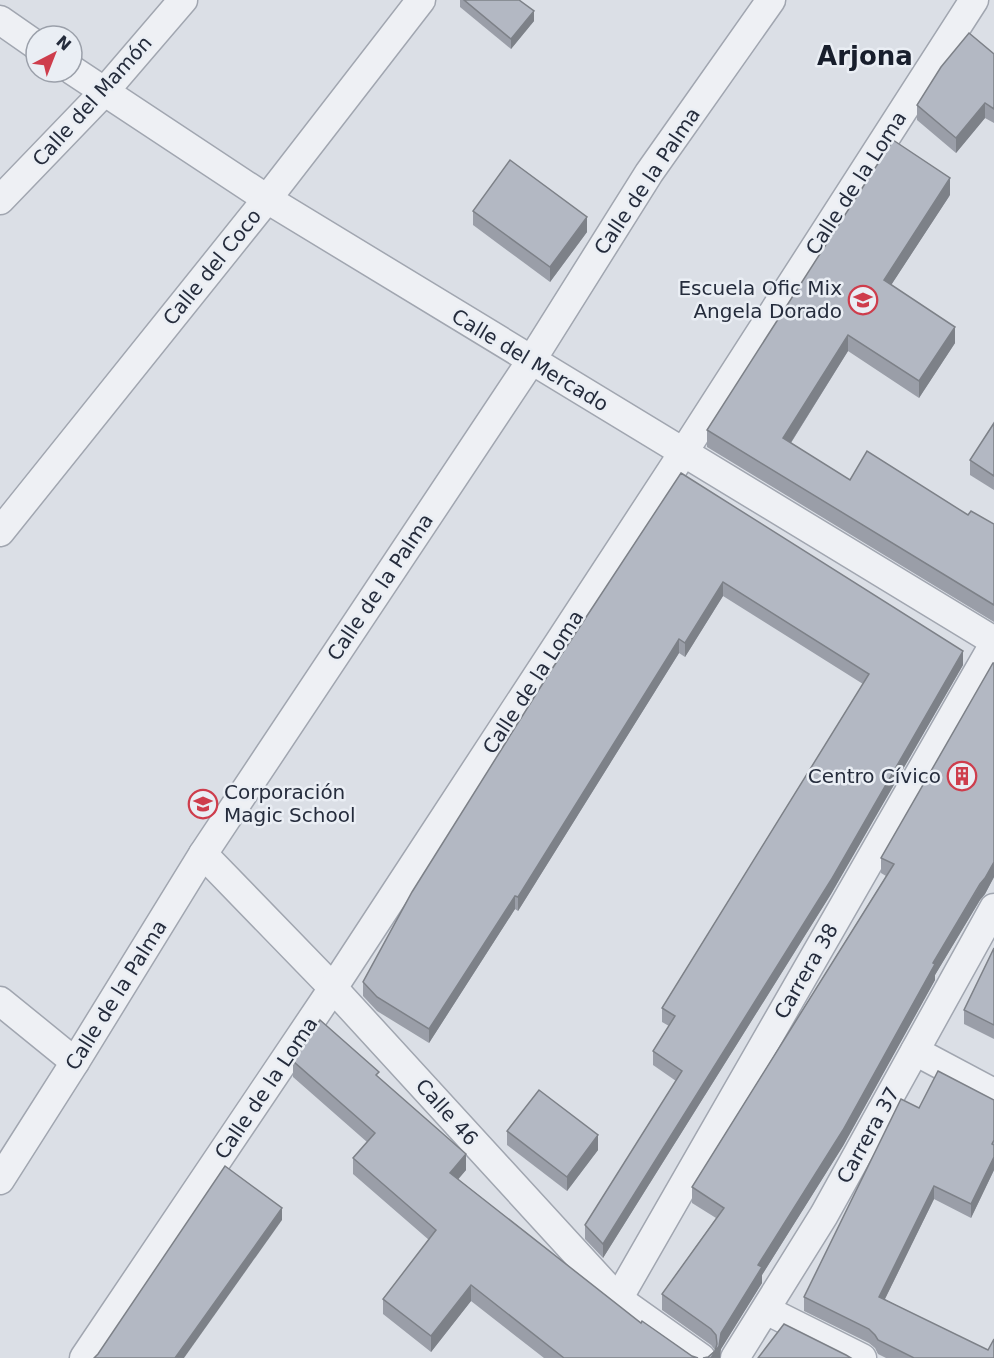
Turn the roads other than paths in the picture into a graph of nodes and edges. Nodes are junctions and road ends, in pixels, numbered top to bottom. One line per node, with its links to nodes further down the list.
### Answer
1 (183, 0): 9 (street, Calle del Mamón)
2 (421, 0): 10 (street, Calle del Coco)
3 (771, 0): 12 (street, Calle de la Palma)
4 (974, 0): 5 (street); 13 (street, Calle de la Loma)
5 (994, 12)
6 (0, 20): 7 (street)
7 (24, 37)
8 (84, 78): 9 (street, Calle del Mercado)
9 (104, 92): 10 (street, Calle del Mercado); 11 (street, Calle del Mamón)
10 (267, 199): 12 (street, Calle del Mercado); 14 (street, Calle del Coco)
11 (0, 200)
12 (531, 361): 13 (street, Calle del Mercado); 16 (street, Calle de la Palma)
13 (683, 453): 15 (street, Calle del Mercado); 18 (street, Calle de la Loma)
14 (0, 532)
15 (994, 642): 24 (street, Carrera 38)
16 (202, 854): 18 (street, Calle 46); 21 (street, Calle de la Palma)
17 (994, 908): 20 (street, Carrera 37)
18 (333, 988): 24 (street, Calle 46); 26 (street, Calle de la Loma)
19 (0, 1001): 21 (street)
20 (915, 1051): 22 (street); 25 (street, Carrera 37)
21 (75, 1062): 23 (street, Calle de la Palma)
22 (994, 1093)
23 (0, 1180)
24 (618, 1299): 27 (street, Calle 46)
25 (766, 1310): 28 (street, Carrera 37); 29 (street)
26 (84, 1358)
27 (701, 1358)
28 (735, 1358)
29 (862, 1358)

